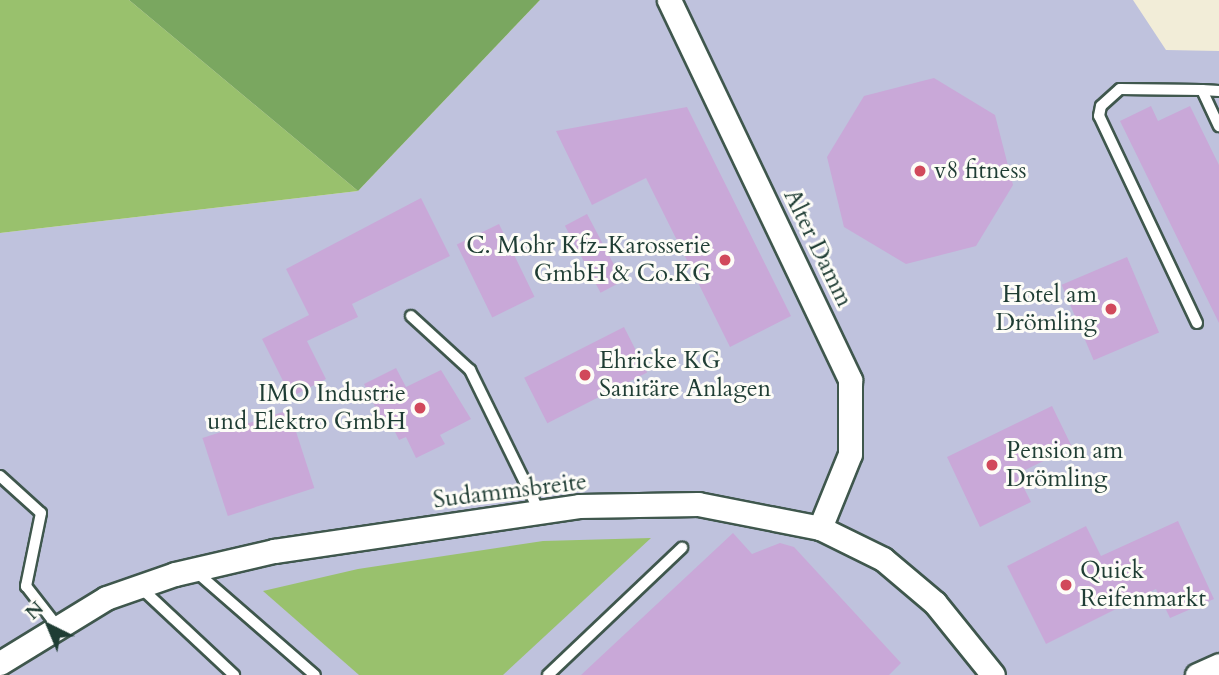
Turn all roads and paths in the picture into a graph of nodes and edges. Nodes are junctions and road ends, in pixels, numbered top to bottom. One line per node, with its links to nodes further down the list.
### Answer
1 (668, 0): 9 (street, Alter Damm)
2 (1202, 90): 3 (lane); 4 (lane); 6 (lane)
3 (1219, 91)
4 (1219, 126)
5 (411, 316): 8 (lane)
6 (1197, 323)
7 (0, 476): 13 (lane)
8 (539, 512): 9 (street, Sudammsbreite); 11 (street, Sudammsbreite)
9 (820, 528): 19 (street, Sudammsbreite)
10 (682, 548): 18 (lane)
11 (194, 570): 12 (street, Sudammsbreite); 17 (lane)
12 (140, 586): 13 (street, Sudammsbreite); 16 (lane)
13 (57, 626): 14 (street, Sudammsbreite)
14 (0, 663)
15 (1219, 665): 20 (street)
16 (234, 675)
17 (316, 675)
18 (548, 675)
19 (993, 675)
20 (1197, 675)

